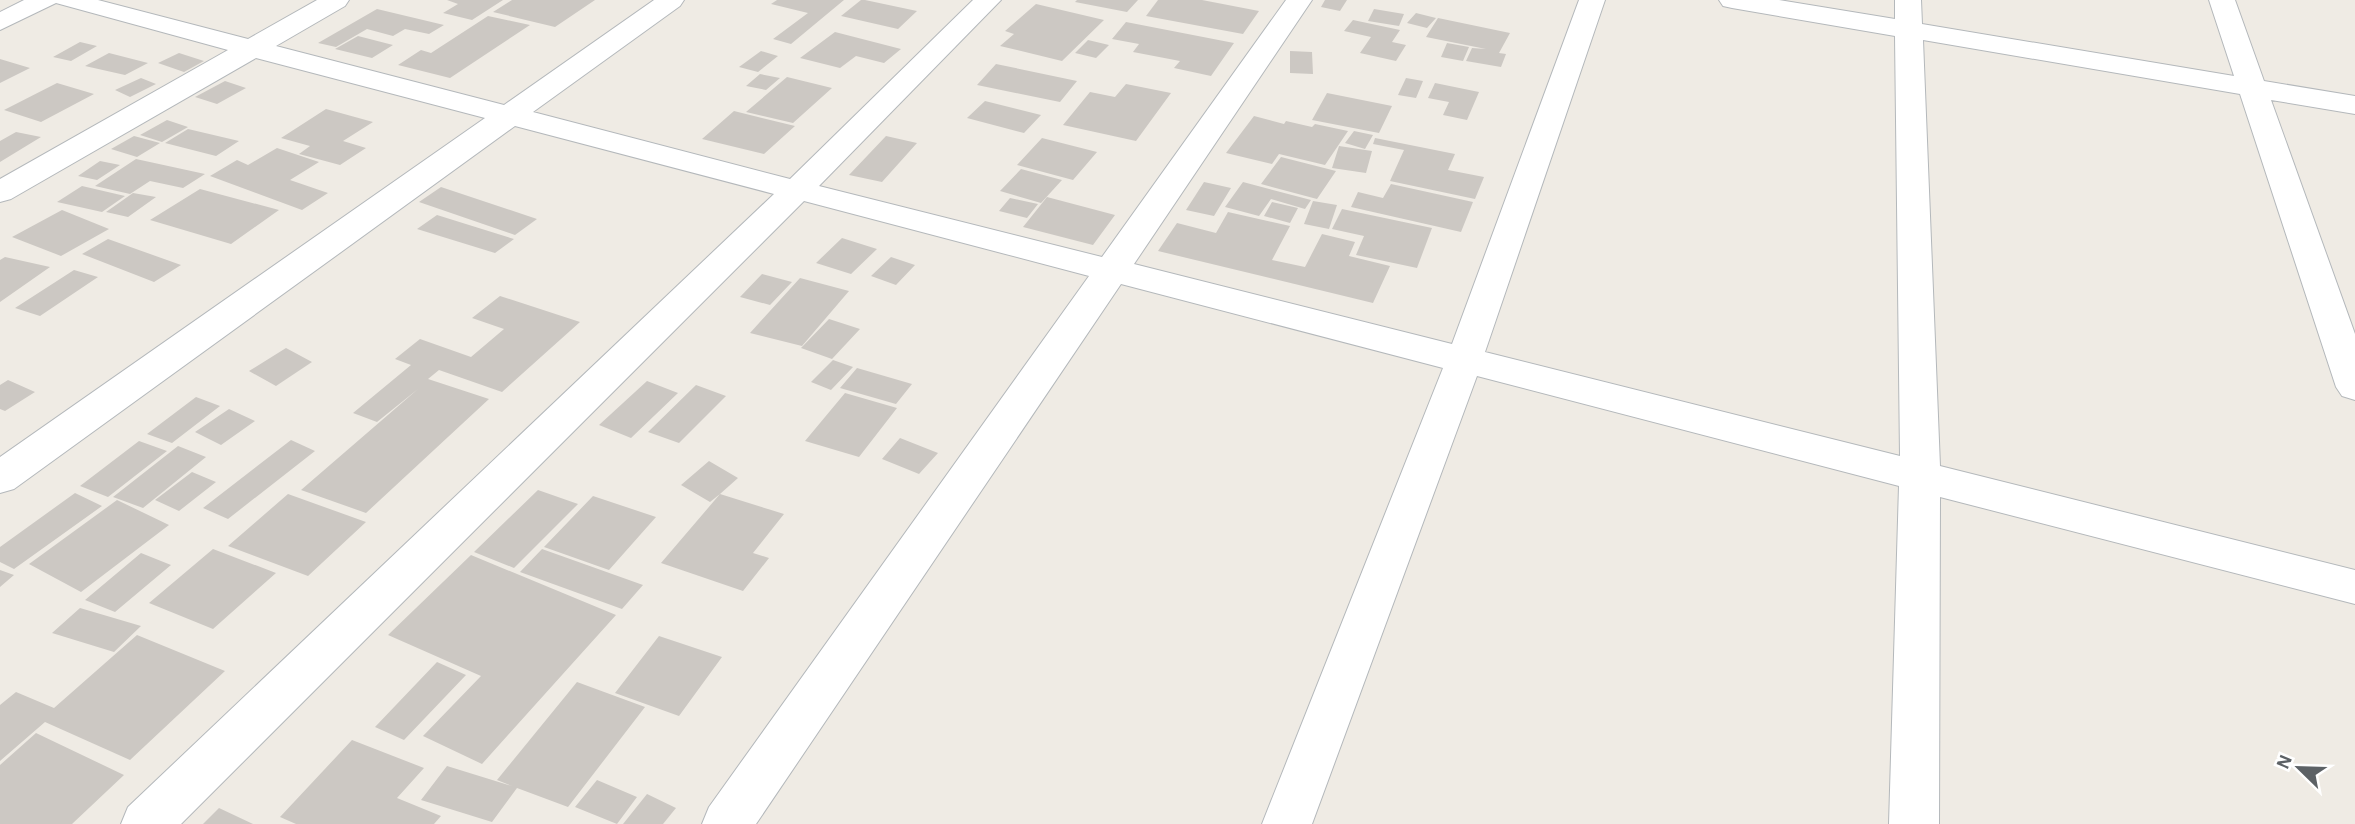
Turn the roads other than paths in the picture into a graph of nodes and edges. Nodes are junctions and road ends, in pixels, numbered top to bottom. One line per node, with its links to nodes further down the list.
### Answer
1 (45, 0): 11 (street)
2 (67, 0): 12 (street)
3 (336, 0): 12 (street)
4 (671, 0): 15 (street)
5 (988, 0): 16 (street)
6 (1299, 0): 18 (street)
7 (1592, 0): 19 (street)
8 (1732, 0): 10 (street)
9 (2222, 0): 13 (street)
10 (1908, 15): 13 (street); 21 (street)
11 (0, 22)
12 (254, 47): 15 (street); 17 (street)
13 (2252, 88): 14 (street); 20 (street)
14 (2355, 105)
15 (508, 114): 16 (street); 22 (street)
16 (797, 190): 18 (street); 24 (street)
17 (0, 192)
18 (1114, 270): 19 (street); 25 (street)
19 (1464, 361): 21 (street); 26 (street)
20 (2355, 387)
21 (1920, 475): 23 (street); 27 (street)
22 (0, 478)
23 (2355, 587)
24 (146, 824)
25 (727, 824)
26 (1287, 824)
27 (1914, 824)

